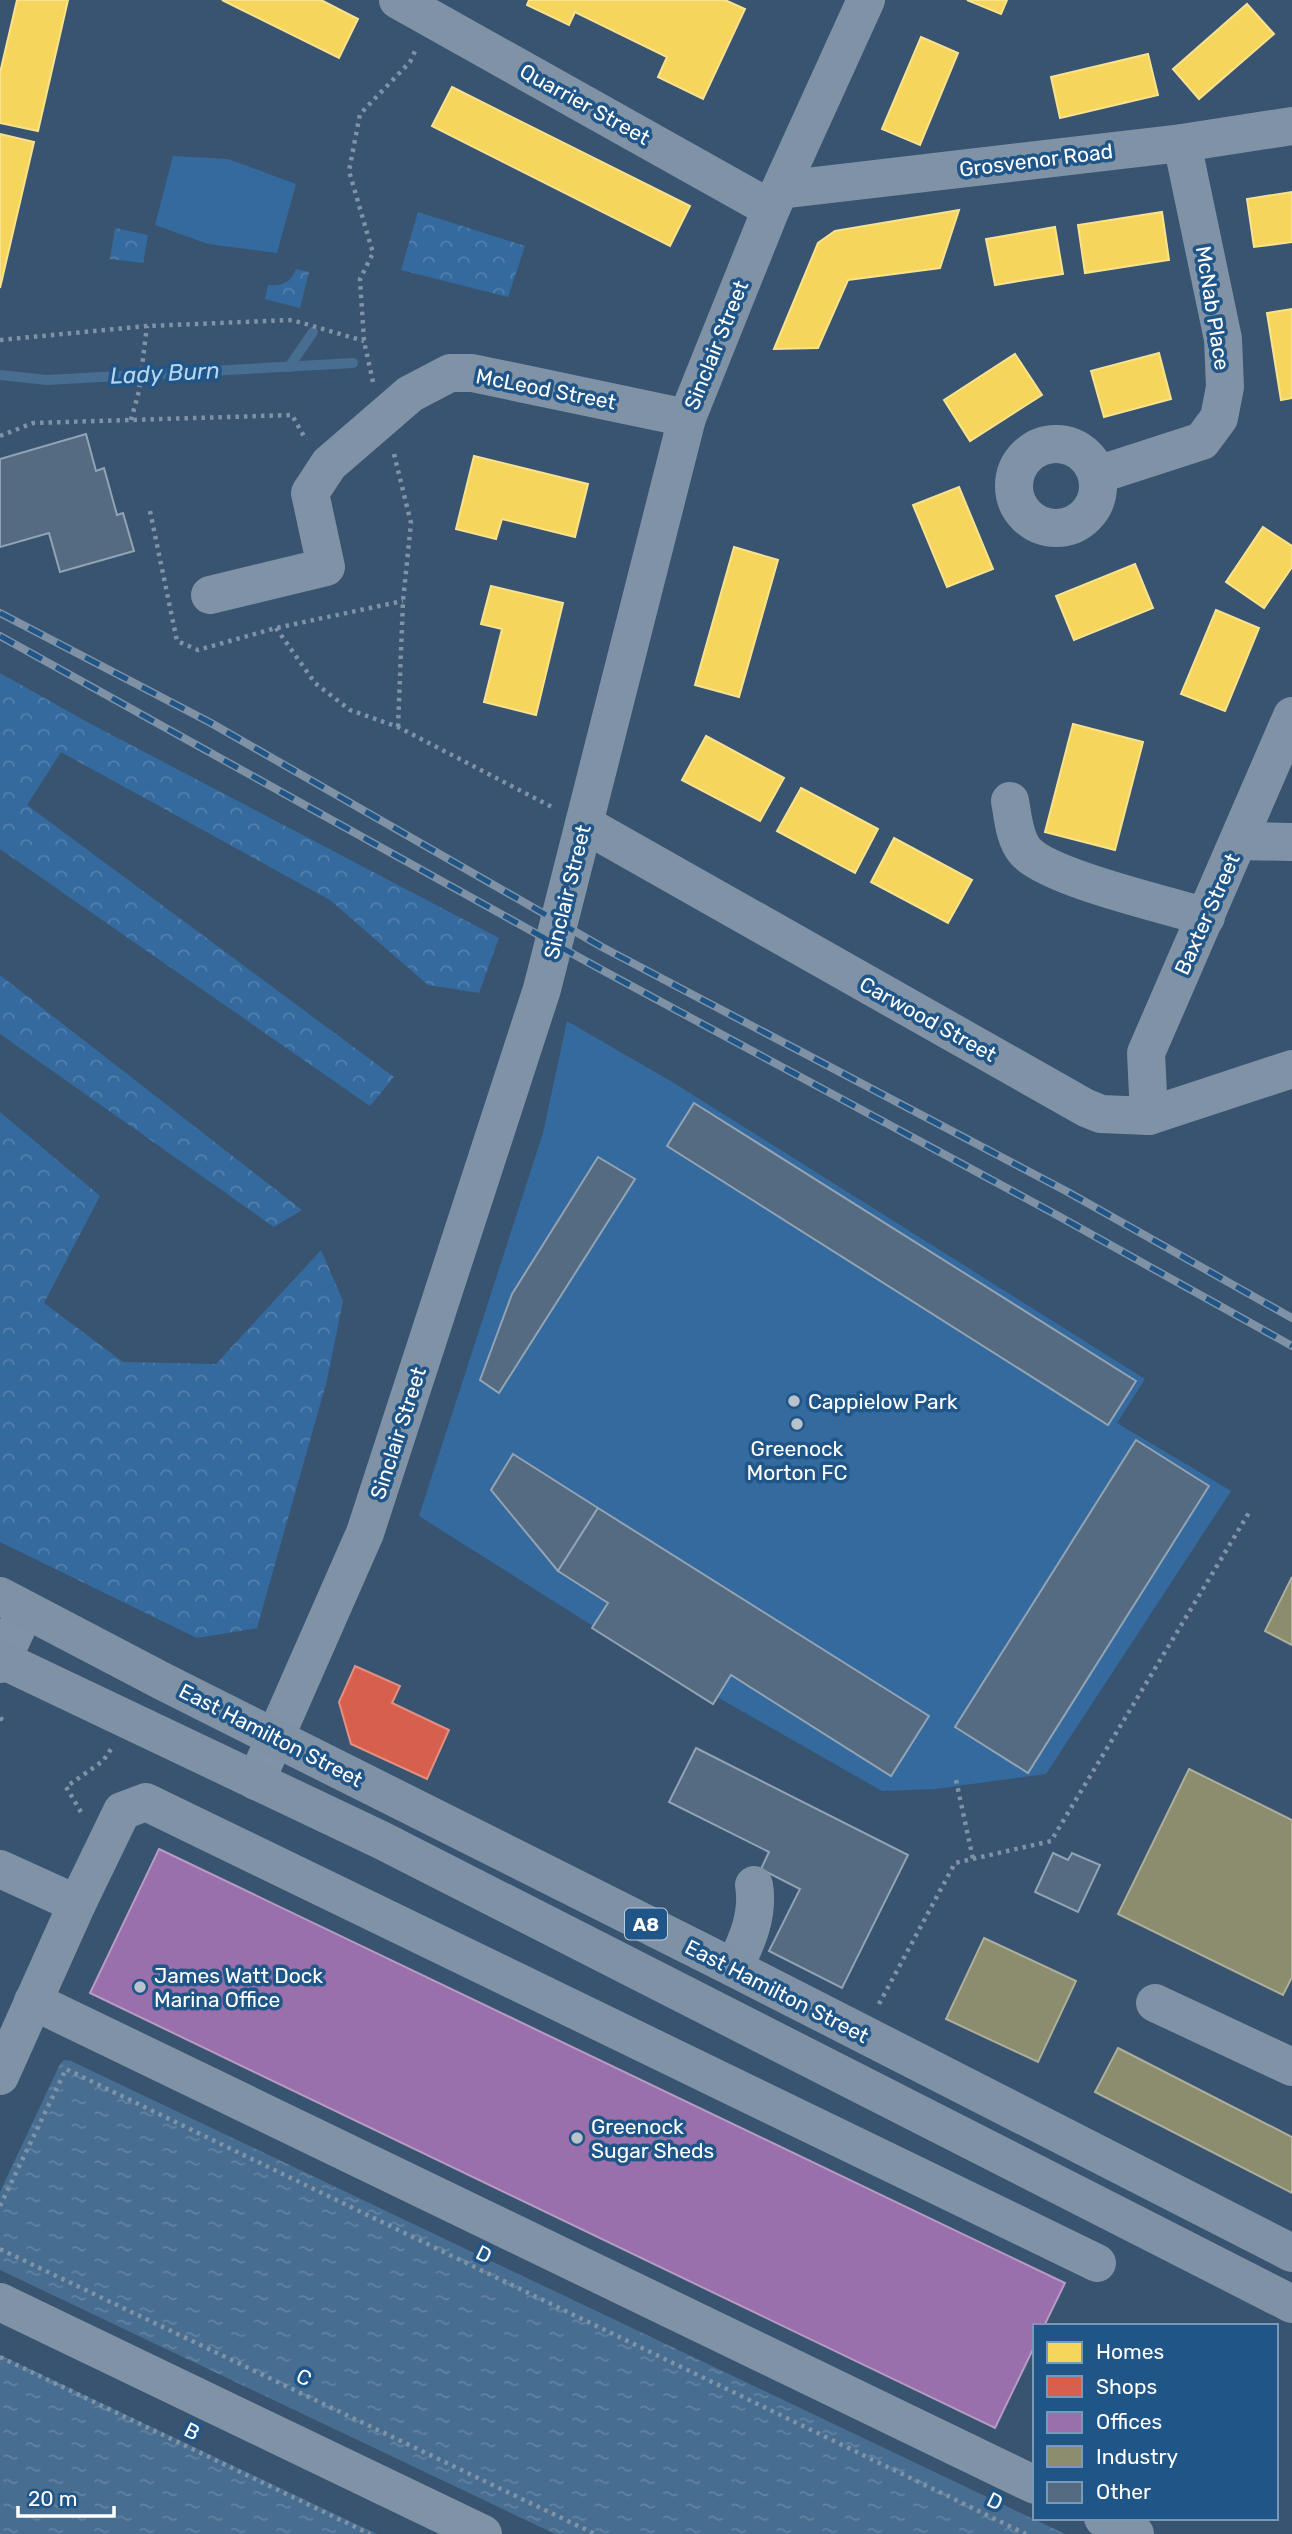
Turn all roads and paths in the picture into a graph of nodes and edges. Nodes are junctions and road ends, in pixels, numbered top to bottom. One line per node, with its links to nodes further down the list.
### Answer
1 (398, 0): 3 (street, Quarrier Street)
2 (866, 0): 6 (street, Sinclair Street)
3 (432, 19): 6 (street, Quarrier Street); 9 (path)
4 (1292, 126): 5 (street, Grosvenor Road)
5 (1182, 143): 6 (street, Grosvenor Road); 15 (street, McNab Place)
6 (776, 199): 11 (street, Sinclair Street)
7 (147, 327): 8 (path); 9 (path); 12 (path)
8 (0, 340)
9 (364, 341): 10 (path)
10 (383, 415): 11 (street, McLeod Street); 14 (street, McLeod Street); 17 (path)
11 (687, 418): 21 (street, Sinclair Street)
12 (131, 420): 13 (path); 14 (path)
13 (0, 436)
14 (329, 464): 16 (street, McLeod Street)
15 (1097, 475)
16 (210, 595)
17 (404, 601): 19 (path); 19 (path)
18 (1292, 716): 22 (street, Baxter Street)
19 (398, 727): 21 (path)
20 (1010, 800): 24 (street)
21 (584, 824): 26 (street, Carwood Street); 32 (street, Sinclair Street)
22 (1240, 841): 23 (street); 24 (street, Baxter Street)
23 (1292, 842)
24 (1206, 916): 26 (street, Baxter Street)
25 (1292, 1069): 26 (street, Carwood Street)
26 (1149, 1116)
27 (1250, 1511): 37 (path)
28 (13, 1604): 29 (street); 32 (highway, East Hamilton Street / A8)
29 (1, 1661): 36 (highway, A8)
30 (0, 1718): 31 (path)
31 (6, 1722)
32 (276, 1737): 36 (street, Sinclair Street); 41 (highway, East Hamilton Street / A8)
33 (103, 1761): 34 (path)
34 (93, 1768)
35 (956, 1780): 37 (path)
36 (256, 1781): 48 (highway, A8)
37 (973, 1859): 44 (path)
38 (0, 1869): 40 (street)
39 (754, 1885): 41 (street)
40 (77, 1904): 42 (street); 52 (street)
41 (734, 1968): 44 (highway, East Hamilton Street / A8)
42 (33, 2001): 46 (street); 56 (street)
43 (1155, 2003): 45 (street)
44 (862, 2035): 47 (highway, East Hamilton Street / A8)
45 (1292, 2067)
46 (0, 2076)
47 (952, 2080): 48 (highway); 51 (highway, East Hamilton Street / A8)
48 (930, 2120): 54 (highway, A8)
49 (0, 2206): 61 (path, D)
50 (0, 2249): 60 (path, C)
51 (1292, 2253)
52 (1097, 2263)
53 (0, 2302): 59 (street)
54 (1292, 2304)
55 (0, 2357): 58 (path, B)
56 (1033, 2484)
57 (1107, 2520): 62 (street)
58 (370, 2534)
59 (483, 2534)
60 (595, 2534)
61 (1026, 2534)
62 (1135, 2534)

